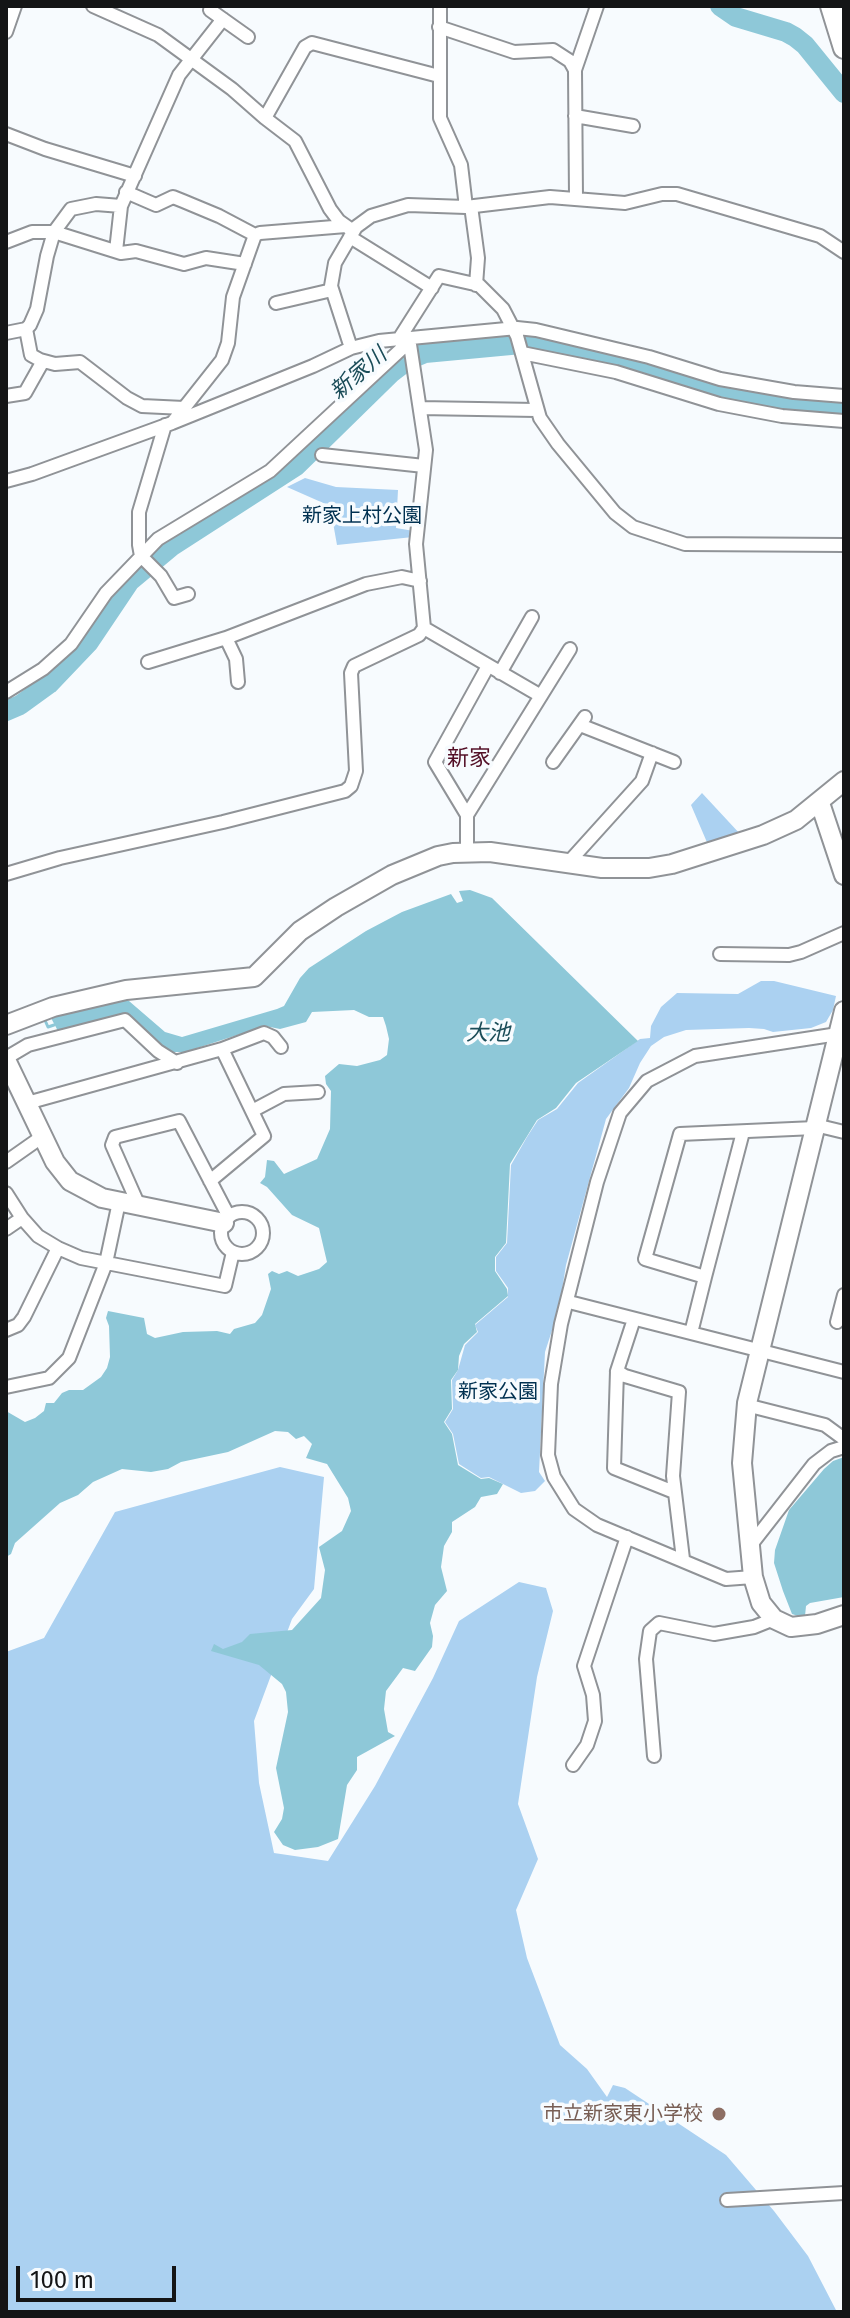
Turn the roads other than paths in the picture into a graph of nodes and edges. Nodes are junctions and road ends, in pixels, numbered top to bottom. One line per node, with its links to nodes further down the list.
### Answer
1 (15, 6): 9 (street)
2 (93, 6): 12 (street)
3 (440, 6): 8 (street)
4 (597, 6): 13 (street)
5 (831, 6): 11 (main road)
6 (210, 10): 7 (street)
7 (223, 19): 10 (street); 12 (street)
8 (439, 27): 13 (street); 14 (street)
9 (6, 32)
10 (248, 37)
11 (844, 48)
12 (191, 59): 16 (street); 19 (street)
13 (575, 70): 15 (street)
14 (439, 76): 16 (street); 23 (street)
15 (575, 116): 17 (street); 21 (street)
16 (265, 118): 24 (street)
17 (633, 126)
18 (6, 134): 19 (street)
19 (135, 176): 20 (street)
20 (126, 192): 22 (street); 26 (street)
21 (576, 198): 23 (street); 29 (street)
22 (121, 206): 25 (street); 28 (street)
23 (468, 206): 24 (street); 31 (street)
24 (350, 231): 26 (street); 32 (street); 33 (street)
25 (54, 232): 27 (street); 28 (street); 35 (street)
26 (255, 235): 30 (street)
27 (6, 242)
28 (116, 251): 30 (street)
29 (844, 252)
30 (245, 264): 44 (street)
31 (476, 285): 32 (street); 36 (street)
32 (432, 288): 38 (street)
33 (332, 290): 34 (street); 39 (street)
34 (276, 303)
35 (26, 329): 37 (street); 41 (street)
36 (516, 332): 38 (street); 40 (street); 43 (street)
37 (6, 333)
38 (407, 341): 39 (street); 45 (street); 53 (street)
39 (351, 348): 48 (street)
40 (522, 353): 46 (street); 47 (street)
41 (43, 361): 42 (street); 44 (street)
42 (6, 396)
43 (844, 396)
44 (184, 408): 48 (street)
45 (420, 408): 46 (street); 50 (street)
46 (536, 410): 52 (street)
47 (844, 421)
48 (168, 424): 51 (street); 53 (street)
49 (322, 455): 50 (street)
50 (424, 466): 54 (street)
51 (6, 481)
52 (844, 545)
53 (141, 556): 55 (street); 64 (street)
54 (420, 581): 57 (street); 58 (street)
55 (188, 594)
56 (532, 617): 62 (street)
57 (424, 628): 61 (street); 74 (street)
58 (226, 638): 60 (street); 63 (street)
59 (570, 649): 65 (street)
60 (148, 662)
61 (488, 666): 62 (street); 71 (street)
62 (500, 673): 65 (street)
63 (238, 682)
64 (6, 692)
65 (541, 696): 71 (street)
66 (652, 753): 67 (street); 68 (street); 73 (street)
67 (553, 762)
68 (674, 762)
69 (844, 781): 70 (street)
70 (820, 803): 73 (street); 75 (street)
71 (467, 815): 72 (street)
72 (467, 851): 73 (street); 79 (street)
73 (568, 863)
74 (6, 874)
75 (844, 875)
76 (844, 933): 77 (street)
77 (720, 954)
78 (844, 1011): 80 (street)
79 (6, 1025)
80 (838, 1034): 89 (street); 105 (street)
81 (281, 1047): 82 (street)
82 (222, 1049): 84 (street); 88 (street)
83 (6, 1059): 84 (street); 85 (street)
84 (177, 1063): 87 (street)
85 (12, 1088): 87 (street)
86 (318, 1092): 88 (street)
87 (27, 1103): 92 (street)
88 (252, 1111): 94 (street)
89 (815, 1126): 90 (street); 91 (street); 111 (street)
90 (743, 1132): 104 (street); 104 (street)
91 (844, 1132)
92 (43, 1136): 93 (street); 96 (street)
93 (6, 1162)
94 (210, 1181): 97 (street); 99 (street)
95 (6, 1193): 98 (street)
96 (119, 1202): 97 (street); 103 (street)
97 (139, 1206): 99 (street)
98 (22, 1218): 100 (street); 101 (street)
99 (226, 1220): 102 (street); 102 (street)
100 (6, 1229)
101 (58, 1248): 103 (street); 109 (street)
102 (233, 1252): 103 (street)
103 (106, 1263): 114 (street)
104 (705, 1277): 110 (street)
105 (569, 1302): 107 (street); 119 (street)
106 (843, 1302): 108 (street)
107 (634, 1319): 110 (street); 112 (street)
108 (837, 1322)
109 (6, 1330)
110 (691, 1333): 111 (street)
111 (758, 1352): 113 (street); 115 (street)
112 (617, 1371): 118 (street); 118 (street)
113 (844, 1372)
114 (6, 1387)
115 (746, 1405): 116 (street); 120 (street)
116 (844, 1439)
117 (844, 1447): 120 (street)
118 (674, 1492): 121 (street)
119 (627, 1537): 121 (street); 126 (street)
120 (750, 1546): 122 (street)
121 (683, 1559): 122 (street)
122 (753, 1577): 124 (street)
123 (844, 1615): 124 (street)
124 (774, 1619): 125 (street)
125 (654, 1756)
126 (573, 1765)
127 (844, 2193): 128 (street)
128 (727, 2200)

